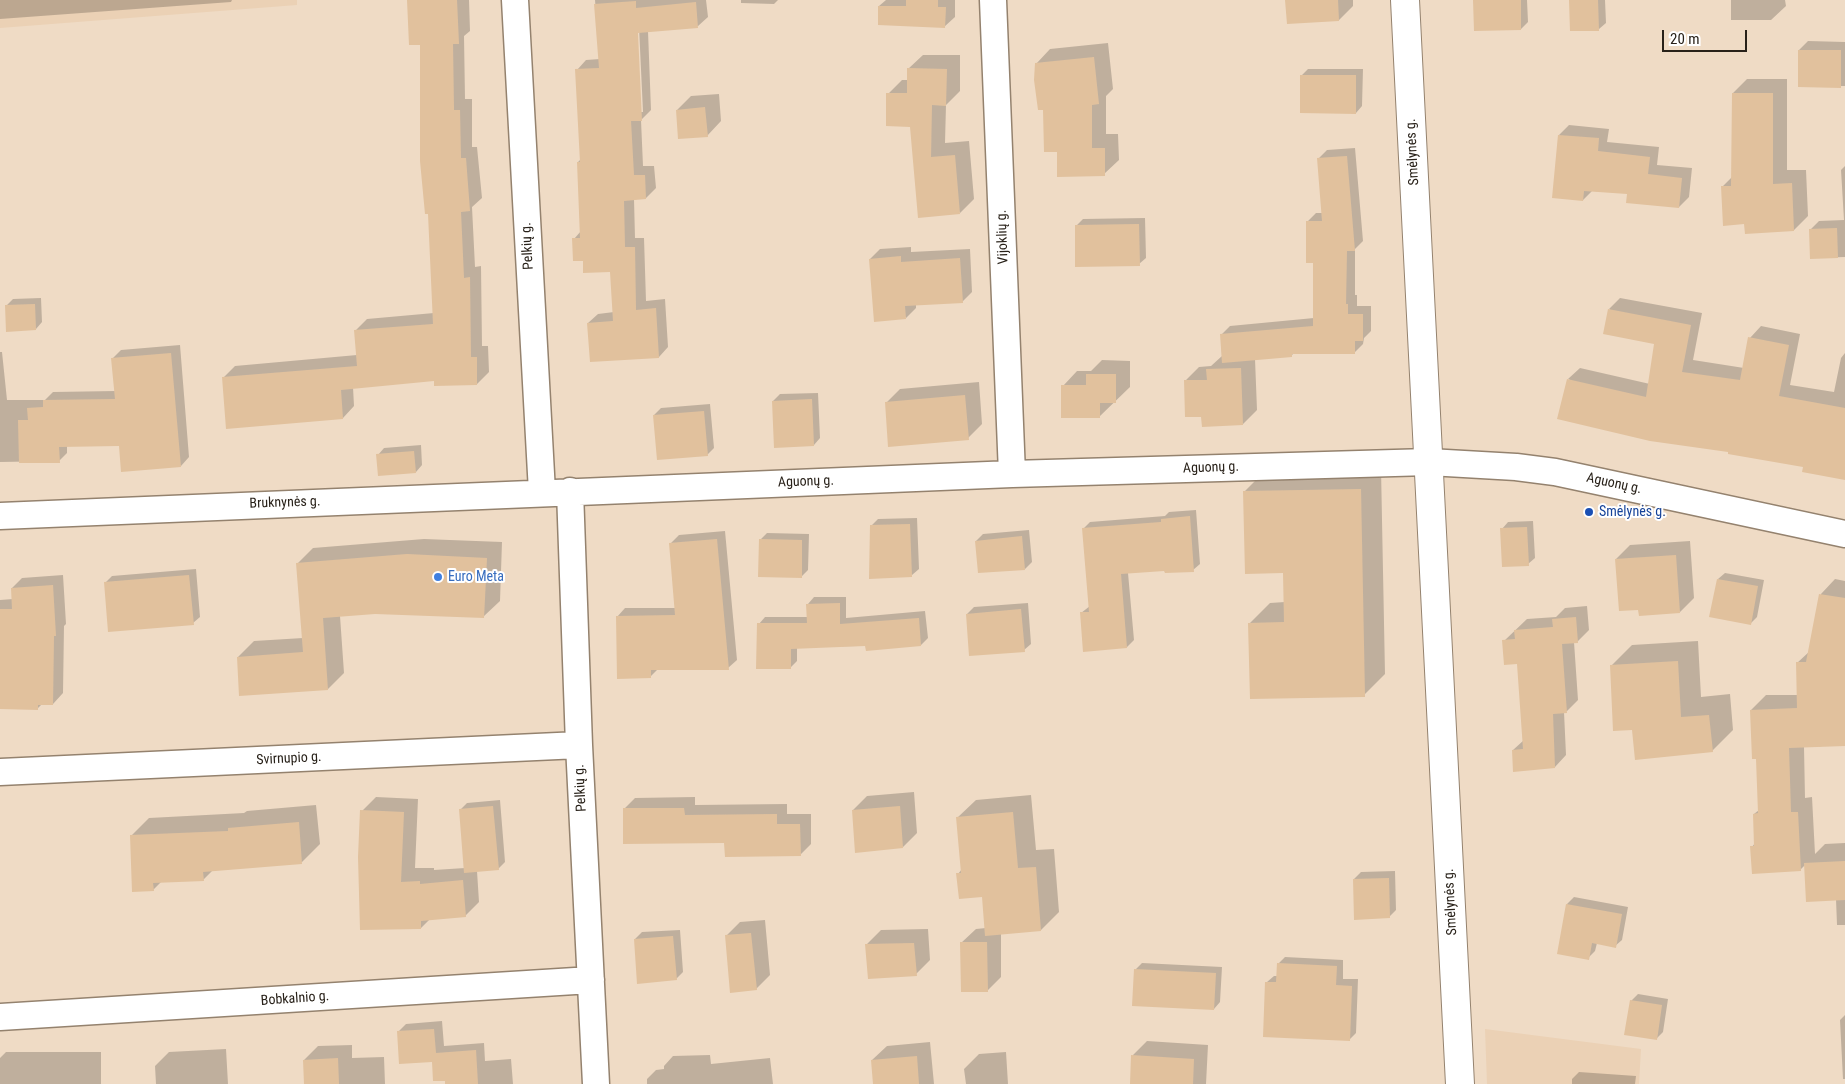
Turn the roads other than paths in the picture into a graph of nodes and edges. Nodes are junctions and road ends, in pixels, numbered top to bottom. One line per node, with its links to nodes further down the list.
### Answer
1 (515, 0): 7 (street, Pelkių g.)
2 (993, 0): 5 (street, Vijoklių g.)
3 (1406, 0): 4 (highway, Smėlynės g.)
4 (1429, 462): 5 (street, Aguonų g.); 9 (street, Aguonų g.); 15 (highway, Smėlynės g.)
5 (1012, 474): 6 (street, Aguonų g.)
6 (570, 491): 7 (street, Bruknynės g.); 10 (street, Pelkių g.)
7 (542, 492): 8 (street, Bruknynės g.)
8 (0, 516)
9 (1845, 534)
10 (579, 745): 11 (street, Svirnupio g.); 12 (street, Pelkių g.)
11 (0, 772)
12 (591, 980): 13 (street, Bobkalnio g.); 14 (street, Pelkių g.)
13 (0, 1017)
14 (596, 1084)
15 (1460, 1084)

